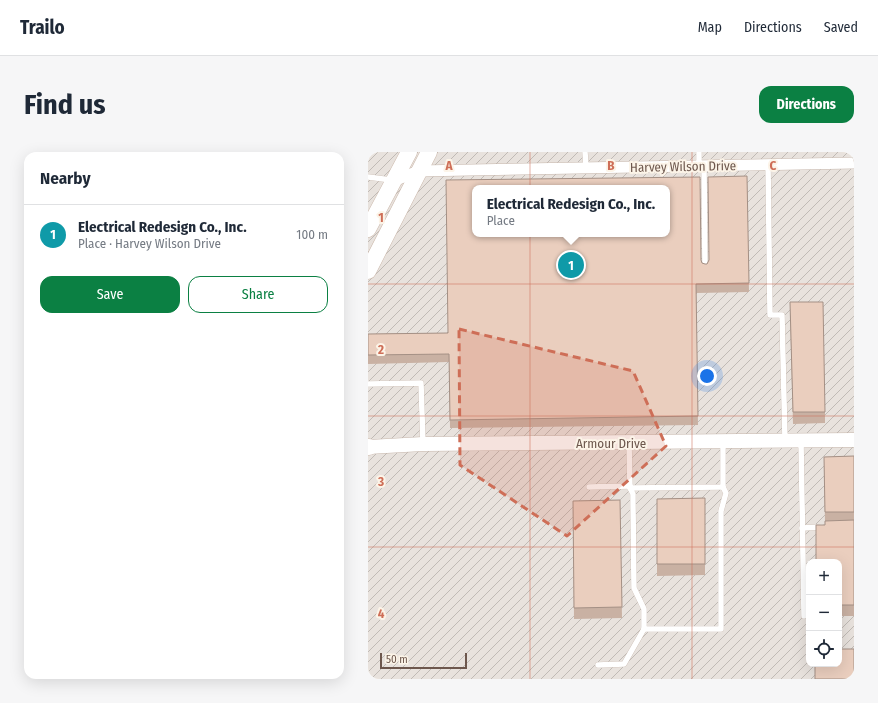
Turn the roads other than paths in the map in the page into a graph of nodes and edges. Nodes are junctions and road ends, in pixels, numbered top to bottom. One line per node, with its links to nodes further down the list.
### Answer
1 (409, 152): 11 (main road)
2 (429, 152): 9 (main road)
3 (585, 152): 8 (lane)
4 (699, 152): 7 (lane)
5 (854, 163): 6 (street, Harvey Wilson Drive)
6 (768, 164): 7 (street, Harvey Wilson Drive); 17 (lane)
7 (702, 166): 8 (street, Harvey Wilson Drive); 13 (lane)
8 (586, 167): 9 (street, Harvey Wilson Drive)
9 (418, 171): 11 (street, Harvey Wilson Drive); 14 (main road)
10 (368, 177): 11 (lane)
11 (394, 181): 12 (main road)
12 (368, 229)
13 (705, 269)
14 (368, 271)
15 (368, 384): 21 (lane)
16 (854, 440): 18 (street, Armour Drive)
17 (785, 441): 18 (street, Armour Drive); 20 (street, Armour Drive)
18 (801, 441): 27 (lane)
19 (629, 442): 20 (street, Armour Drive); 21 (street, Armour Drive); 25 (lane)
20 (723, 442): 23 (lane)
21 (423, 444): 22 (street, Armour Drive)
22 (368, 447)
23 (724, 486): 25 (lane); 29 (lane)
24 (590, 487): 25 (lane)
25 (630, 487): 29 (lane)
26 (832, 527): 27 (lane)
27 (802, 528): 28 (lane)
28 (804, 616)
29 (644, 630): 30 (lane)
30 (598, 665)

